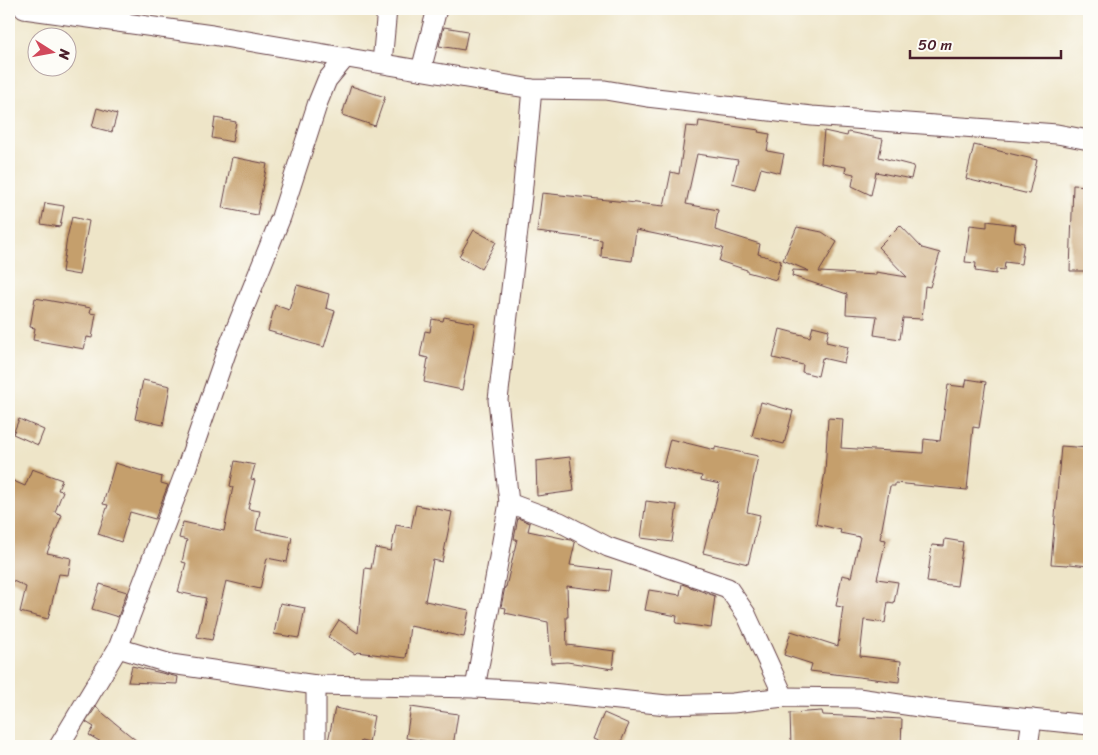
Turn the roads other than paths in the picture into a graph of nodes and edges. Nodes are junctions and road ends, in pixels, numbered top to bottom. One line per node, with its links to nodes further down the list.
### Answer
1 (24, 9): 4 (street)
2 (387, 9): 5 (street)
3 (437, 9): 6 (street)
4 (346, 57): 5 (street); 10 (street)
5 (382, 63): 6 (street)
6 (421, 70): 7 (street)
7 (532, 89): 8 (street); 9 (street)
8 (1089, 140)
9 (509, 503): 12 (street); 13 (street)
10 (118, 648): 11 (street); 16 (street)
11 (316, 685): 12 (street); 17 (street)
12 (474, 688): 13 (street)
13 (784, 697): 14 (street)
14 (1032, 719): 15 (street); 18 (street)
15 (1089, 725)
16 (59, 746)
17 (316, 746)
18 (1028, 746)

